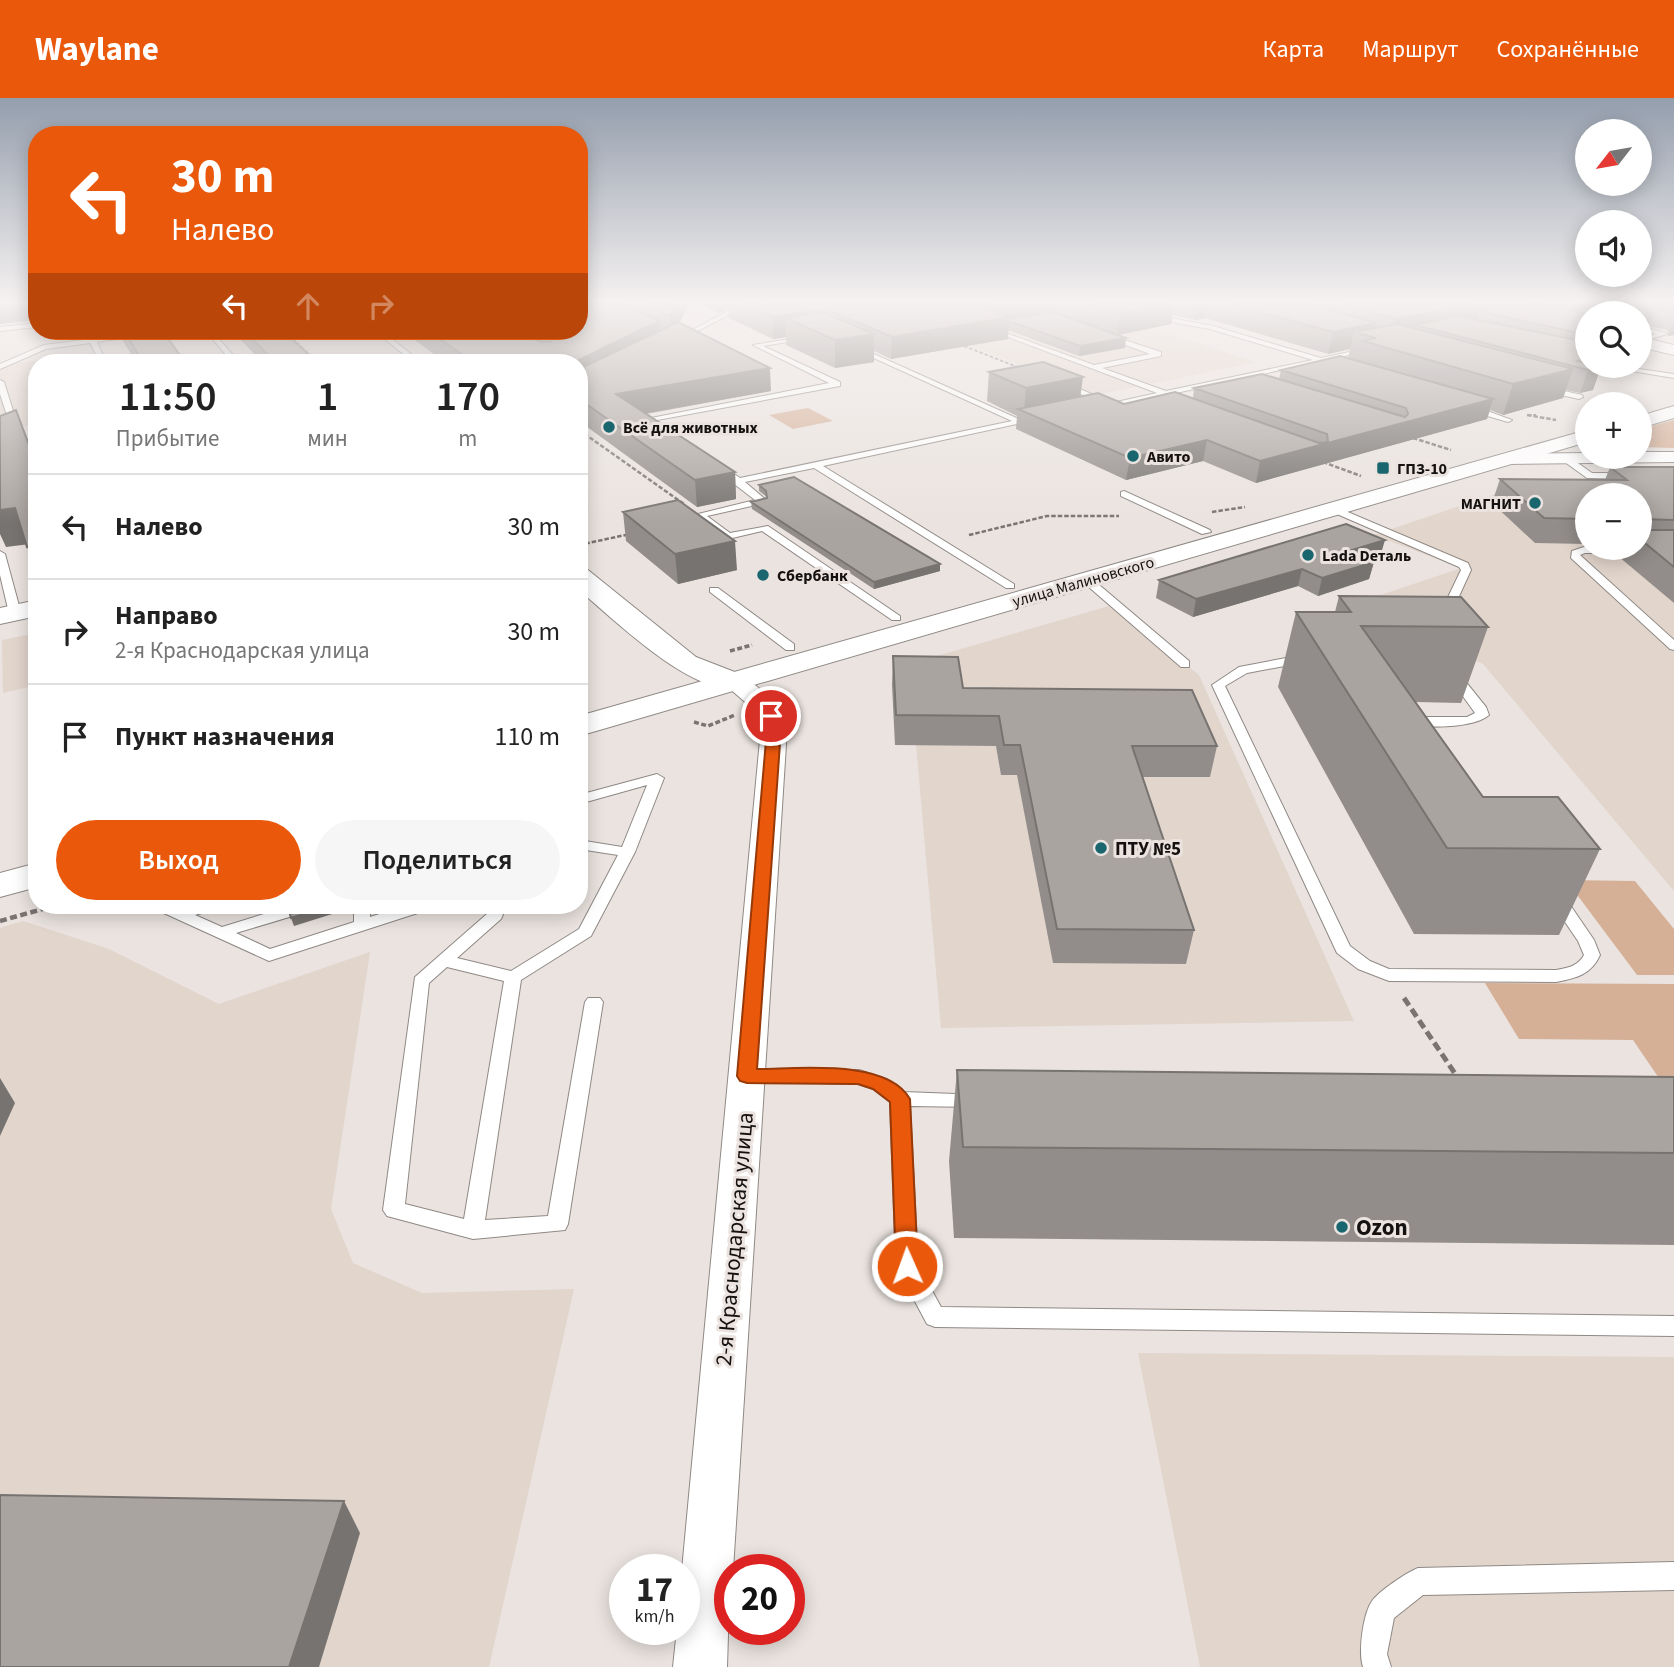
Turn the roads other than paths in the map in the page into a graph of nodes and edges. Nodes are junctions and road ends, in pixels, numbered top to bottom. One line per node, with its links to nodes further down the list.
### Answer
1 (823, 377): 26 (lane)
2 (921, 377): 12 (lane)
3 (1117, 377): 13 (lane)
4 (1240, 377): 5 (lane)
5 (1232, 379): 8 (lane); 13 (lane)
6 (0, 382): 23 (lane)
7 (1054, 382): 15 (lane)
8 (1256, 387)
9 (1541, 387): 11 (lane)
10 (980, 396): 12 (lane)
11 (1575, 396)
12 (968, 398): 24 (lane)
13 (1163, 398): 15 (lane)
14 (1674, 401): 17 (main road)
15 (1114, 405): 18 (lane)
16 (1459, 405): 22 (lane)
17 (1652, 407)
18 (1087, 410)
19 (1674, 412): 21 (main road)
20 (1047, 417): 24 (lane)
21 (1652, 418)
22 (1508, 419)
23 (0, 421)
24 (1020, 422): 32 (lane)
25 (1575, 428): 37 (main road, улица Малиновского)
26 (668, 435)
27 (1575, 439): 30 (main road, улица Малиновского)
28 (1674, 457): 29 (street)
29 (1565, 458): 30 (street); 33 (lane)
30 (1505, 459): 36 (main road, улица Малиновского)
31 (715, 465): 34 (lane)
32 (815, 465): 34 (lane); 42 (lane)
33 (1637, 476)
34 (738, 481): 45 (lane)
35 (1124, 494): 37 (lane)
36 (1333, 509): 40 (main road, улица Малиновского); 46 (lane)
37 (1206, 532): 42 (main road, улица Малиновского)
38 (1674, 551): 47 (lane)
39 (0, 555): 44 (lane)
40 (1087, 580): 51 (lane); 52 (main road, улица Малиновского)
41 (588, 583): 52 (main road, 2-я Краснодарская улица)
42 (1010, 586): 45 (main road, улица Малиновского)
43 (714, 590): 48 (lane)
44 (17, 612)
45 (896, 618): 48 (main road, улица Малиновского)
46 (1438, 632)
47 (1674, 646)
48 (790, 647): 52 (main road, улица Малиновского)
49 (1315, 653): 63 (lane)
50 (1440, 658): 55 (lane)
51 (1185, 664)
52 (718, 677): 53 (main road, улица Малиновского); 54 (main road, улица Малиновского); 74 (street, 2-я Краснодарская улица)
53 (588, 703)
54 (588, 723)
55 (1399, 731)
56 (588, 797): 58 (lane)
57 (588, 846): 58 (lane)
58 (626, 852): 72 (lane)
59 (28, 856): 60 (main road)
60 (0, 864)
61 (28, 878): 62 (main road)
62 (0, 886)
63 (1548, 887)
64 (180, 914): 70 (lane)
65 (281, 914): 70 (lane)
66 (362, 914): 69 (lane)
67 (396, 914): 69 (lane)
68 (495, 914): 71 (lane)
69 (362, 925): 70 (lane)
70 (223, 932)
71 (444, 961): 72 (lane); 77 (lane)
72 (513, 977): 77 (lane)
73 (594, 1002): 77 (lane)
74 (747, 1076): 75 (lane); 80 (street, 2-я Краснодарская улица)
75 (900, 1099): 76 (lane); 78 (lane)
76 (993, 1100)
77 (473, 1230)
78 (1674, 1325)
79 (1674, 1576): 81 (lane)
80 (700, 1667)
81 (1377, 1667)

